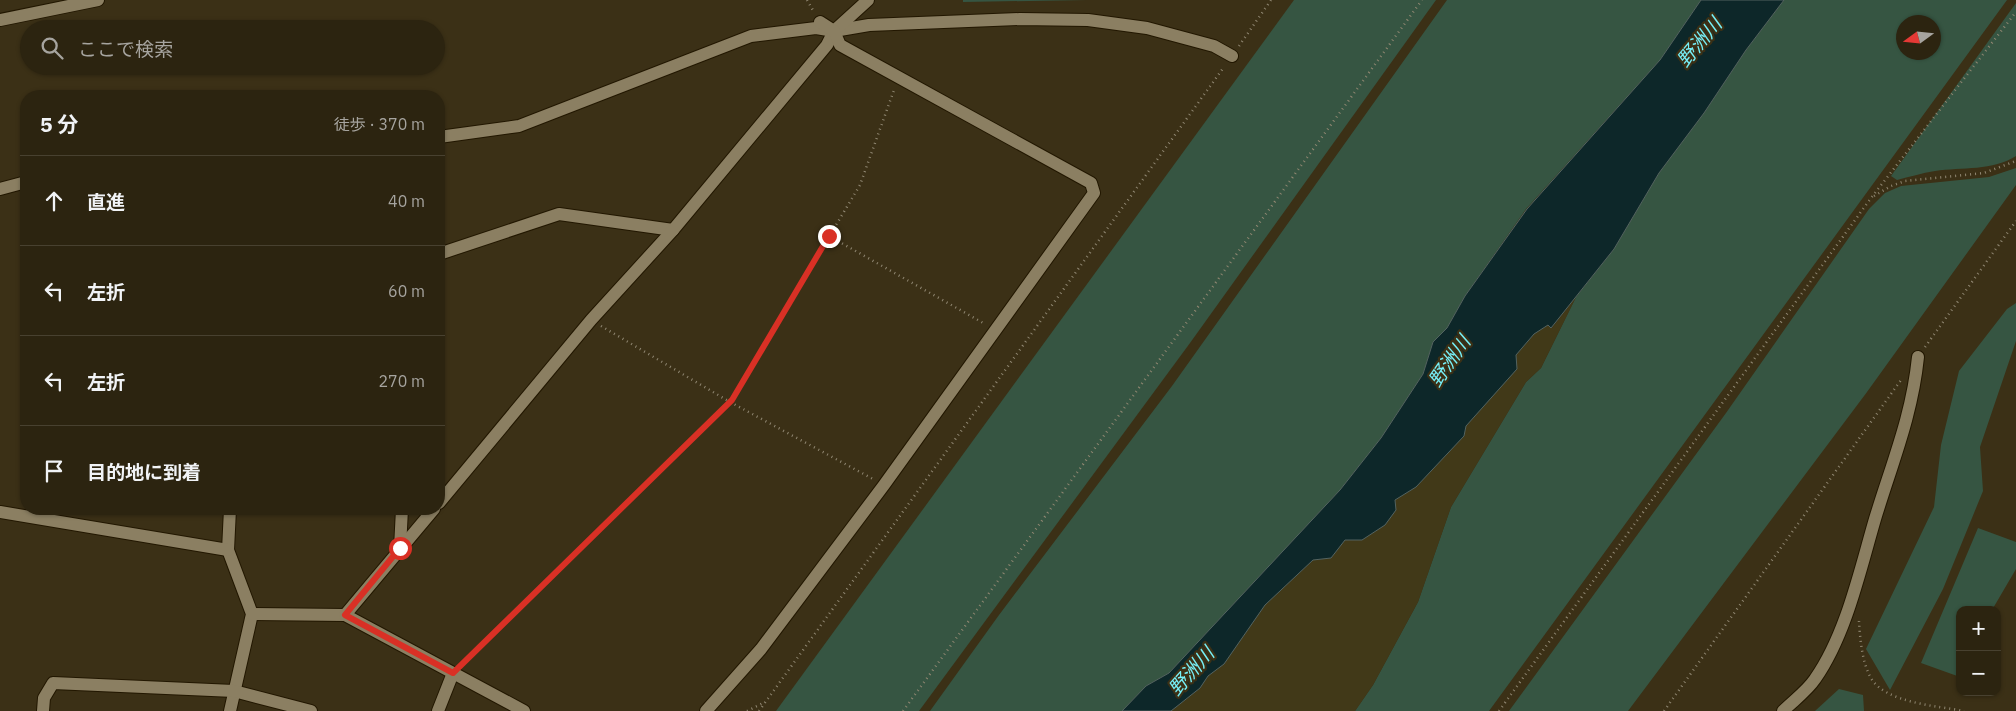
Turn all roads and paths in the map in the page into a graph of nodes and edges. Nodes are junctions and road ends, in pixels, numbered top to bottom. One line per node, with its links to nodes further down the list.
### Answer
1 (98, 0): 6 (street)
2 (868, 0): 8 (street)
3 (1271, 0): 9 (path)
4 (1422, 0): 47 (path)
5 (2016, 12): 15 (path)
6 (0, 20)
7 (820, 22): 8 (street)
8 (834, 31): 9 (street); 10 (street); 11 (street); 17 (street)
9 (1232, 56): 38 (path)
10 (899, 77): 18 (path); 21 (street)
11 (445, 136)
12 (2016, 162): 15 (path)
13 (20, 184): 14 (street)
14 (0, 189)
15 (1871, 198): 48 (path)
16 (2016, 221): 22 (path)
17 (673, 230): 19 (street); 20 (street)
18 (829, 236): 21 (path); 24 (path)
19 (445, 252)
20 (591, 320): 24 (path); 26 (street)
21 (996, 330): 25 (street)
22 (1918, 357): 50 (street)
23 (1902, 378): 49 (path)
24 (730, 402): 25 (path); 36 (path)
25 (884, 485): 44 (street)
26 (445, 495)
27 (0, 512): 32 (street)
28 (230, 515): 32 (street)
29 (402, 515): 31 (street)
30 (429, 515): 31 (street)
31 (400, 548): 34 (street)
32 (228, 550): 33 (street)
33 (252, 614): 34 (street); 37 (street)
34 (345, 615): 36 (street)
35 (1858, 616): 51 (path)
36 (453, 673): 42 (street); 43 (street)
37 (234, 691): 39 (street); 40 (street); 41 (street)
38 (766, 701): 45 (path); 46 (path)
39 (43, 711)
40 (230, 711)
41 (311, 711)
42 (438, 711)
43 (524, 711)
44 (706, 711)
45 (747, 711)
46 (759, 711)
47 (903, 711)
48 (1499, 711)
49 (1664, 711)
50 (1783, 711)
51 (1964, 711)

